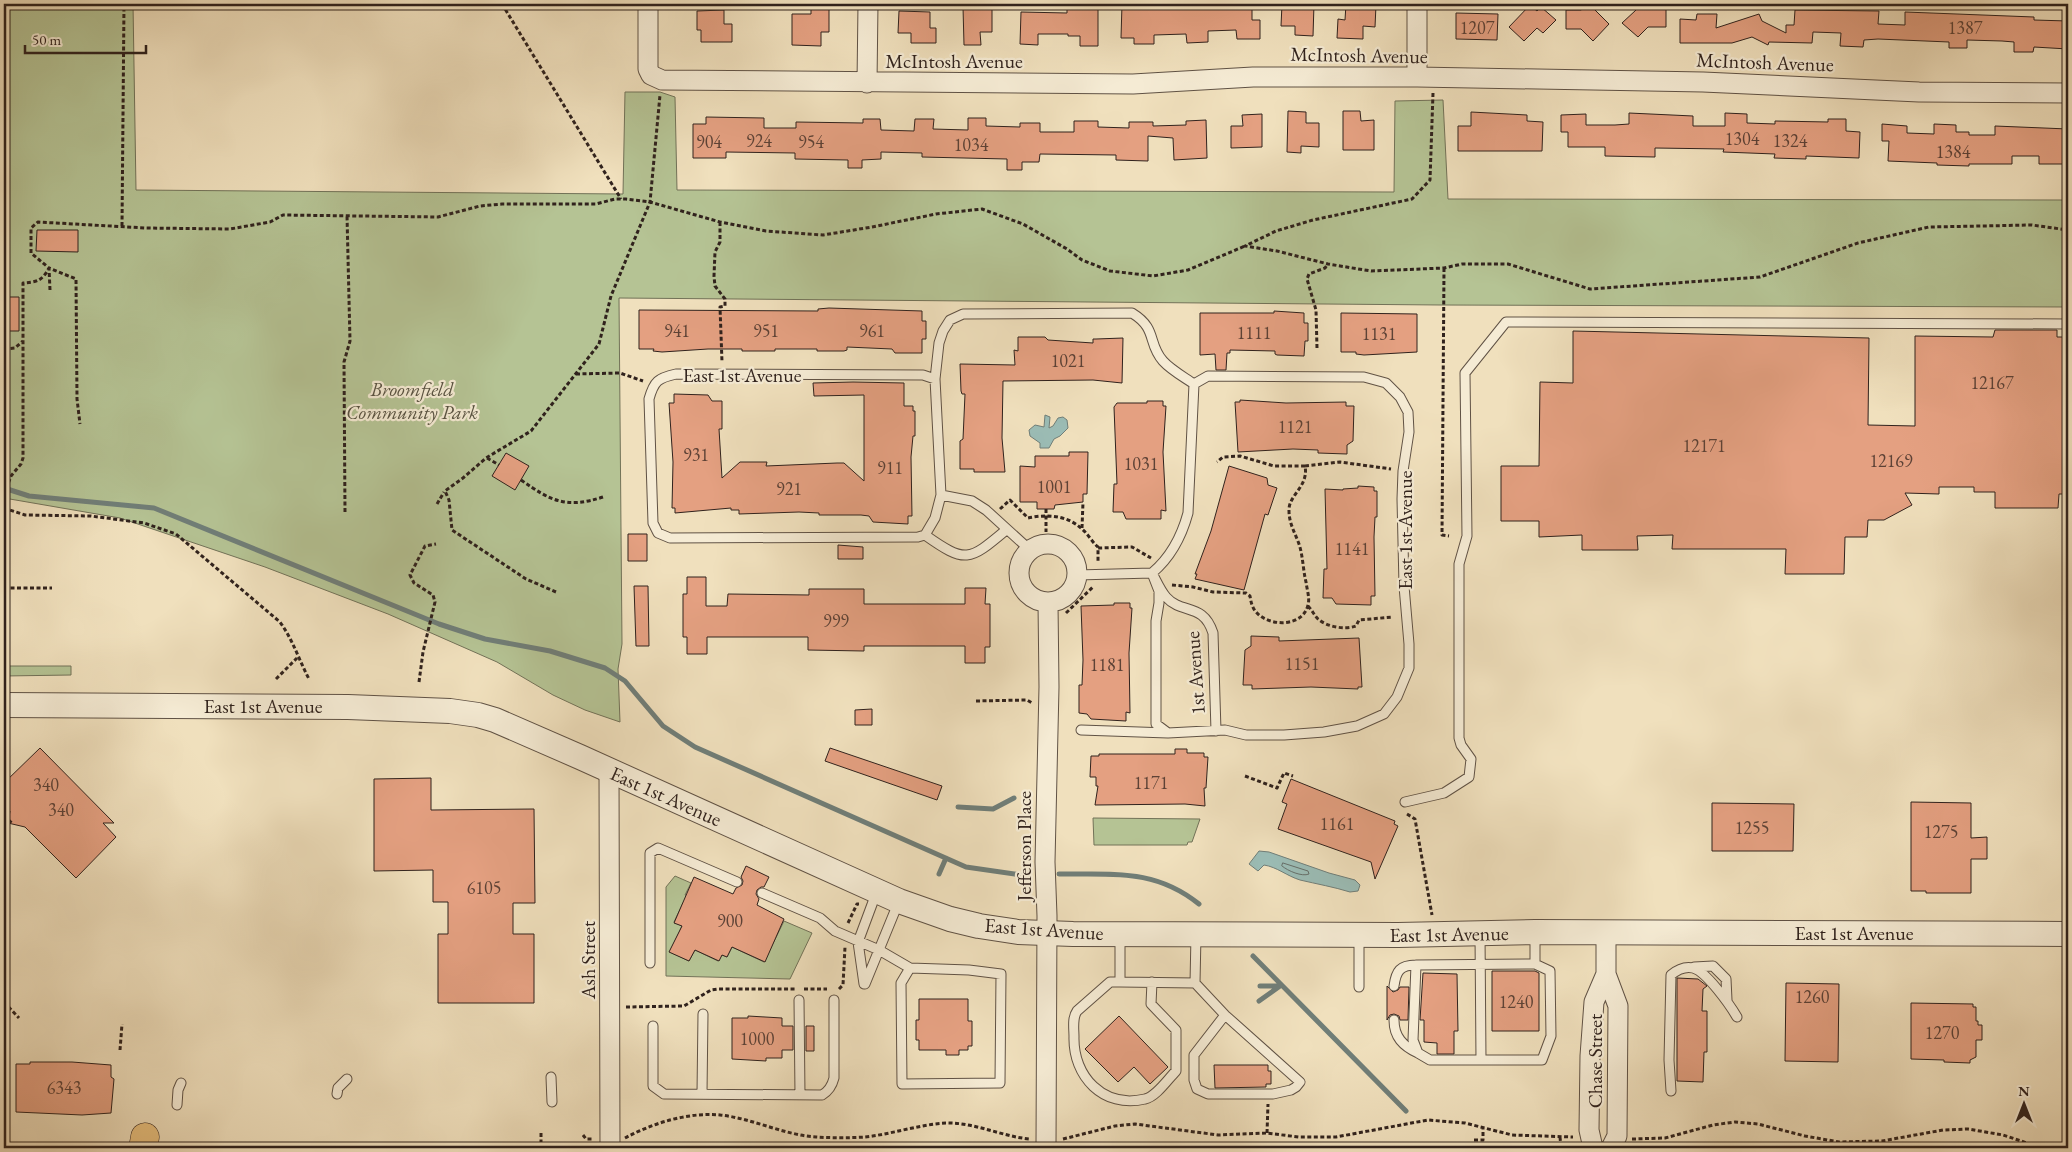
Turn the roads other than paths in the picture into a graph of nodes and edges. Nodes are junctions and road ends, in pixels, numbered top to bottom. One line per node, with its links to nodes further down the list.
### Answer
1 (648, 4): 5 (street, McIntosh Avenue)
2 (868, 4): 5 (street)
3 (1417, 4): 4 (street)
4 (1425, 78): 5 (street, McIntosh Avenue); 6 (street, McIntosh Avenue)
5 (867, 83)
6 (2068, 94)
7 (2068, 324): 22 (lane)
8 (935, 379): 9 (lane); 10 (lane); 12 (lane, East 1st Avenue)
9 (1194, 384): 14 (lane); 19 (lane, East 1st Avenue)
10 (941, 495): 11 (lane); 12 (lane)
11 (1006, 530): 12 (lane); 13 (lane)
12 (925, 535)
13 (1030, 550): 15 (street); 16 (street)
14 (1152, 573): 15 (lane); 19 (lane, 1st Avenue); 20 (lane)
15 (1077, 575): 16 (street)
16 (1048, 603): 29 (street, Jefferson Place)
17 (4, 705): 21 (street, East 1st Avenue)
18 (1081, 730): 20 (lane, East 1st Avenue)
19 (1216, 731): 20 (lane, East 1st Avenue)
20 (1168, 733)
21 (609, 771): 24 (street, East 1st Avenue); 69 (street, Ash Street)
22 (1405, 802)
23 (738, 882): 37 (lane)
24 (877, 891): 26 (street, East 1st Avenue); 35 (lane)
25 (762, 893): 35 (lane)
26 (899, 901): 29 (street, East 1st Avenue); 36 (lane)
27 (1535, 932): 28 (street, East 1st Avenue); 30 (street, East 1st Avenue); 38 (lane)
28 (1606, 932): 33 (street, East 1st Avenue); 43 (street, Chase Street)
29 (1047, 933): 31 (street, East 1st Avenue); 70 (street, Jefferson Place)
30 (1480, 933): 34 (street, East 1st Avenue); 40 (lane)
31 (1120, 934): 32 (street, East 1st Avenue); 44 (lane)
32 (1196, 934): 34 (street, East 1st Avenue); 46 (lane)
33 (2068, 934)
34 (1359, 935): 48 (lane)
35 (858, 942): 36 (lane); 36 (lane)
36 (879, 950): 42 (lane)
37 (650, 963)
38 (1535, 964): 40 (lane); 58 (lane)
39 (1416, 965): 40 (lane); 47 (lane); 57 (lane)
40 (1479, 966): 58 (lane)
41 (1692, 967): 51 (lane); 51 (lane); 62 (lane)
42 (910, 968): 42 (lane)
43 (1606, 974): 68 (street, Chase Street); 71 (street, Chase Street)
44 (1120, 982): 45 (lane); 45 (lane)
45 (1152, 982): 46 (lane)
46 (1195, 983): 53 (lane)
47 (1394, 986)
48 (1359, 987)
49 (799, 1000): 65 (lane)
50 (834, 1000): 65 (lane)
51 (1727, 1000): 54 (lane)
52 (703, 1014): 64 (lane)
53 (1225, 1016): 53 (lane)
54 (1737, 1017)
55 (1394, 1020): 57 (lane)
56 (653, 1026): 64 (lane)
57 (1418, 1053): 58 (lane)
58 (1481, 1060)
59 (551, 1078): 66 (lane)
60 (347, 1079): 63 (lane)
61 (181, 1083): 67 (lane)
62 (1671, 1092)
63 (338, 1094)
64 (702, 1094): 65 (lane)
65 (800, 1095)
66 (552, 1102)
67 (177, 1105)
68 (1591, 1142)
69 (610, 1143)
70 (1046, 1144)
71 (1613, 1144)

